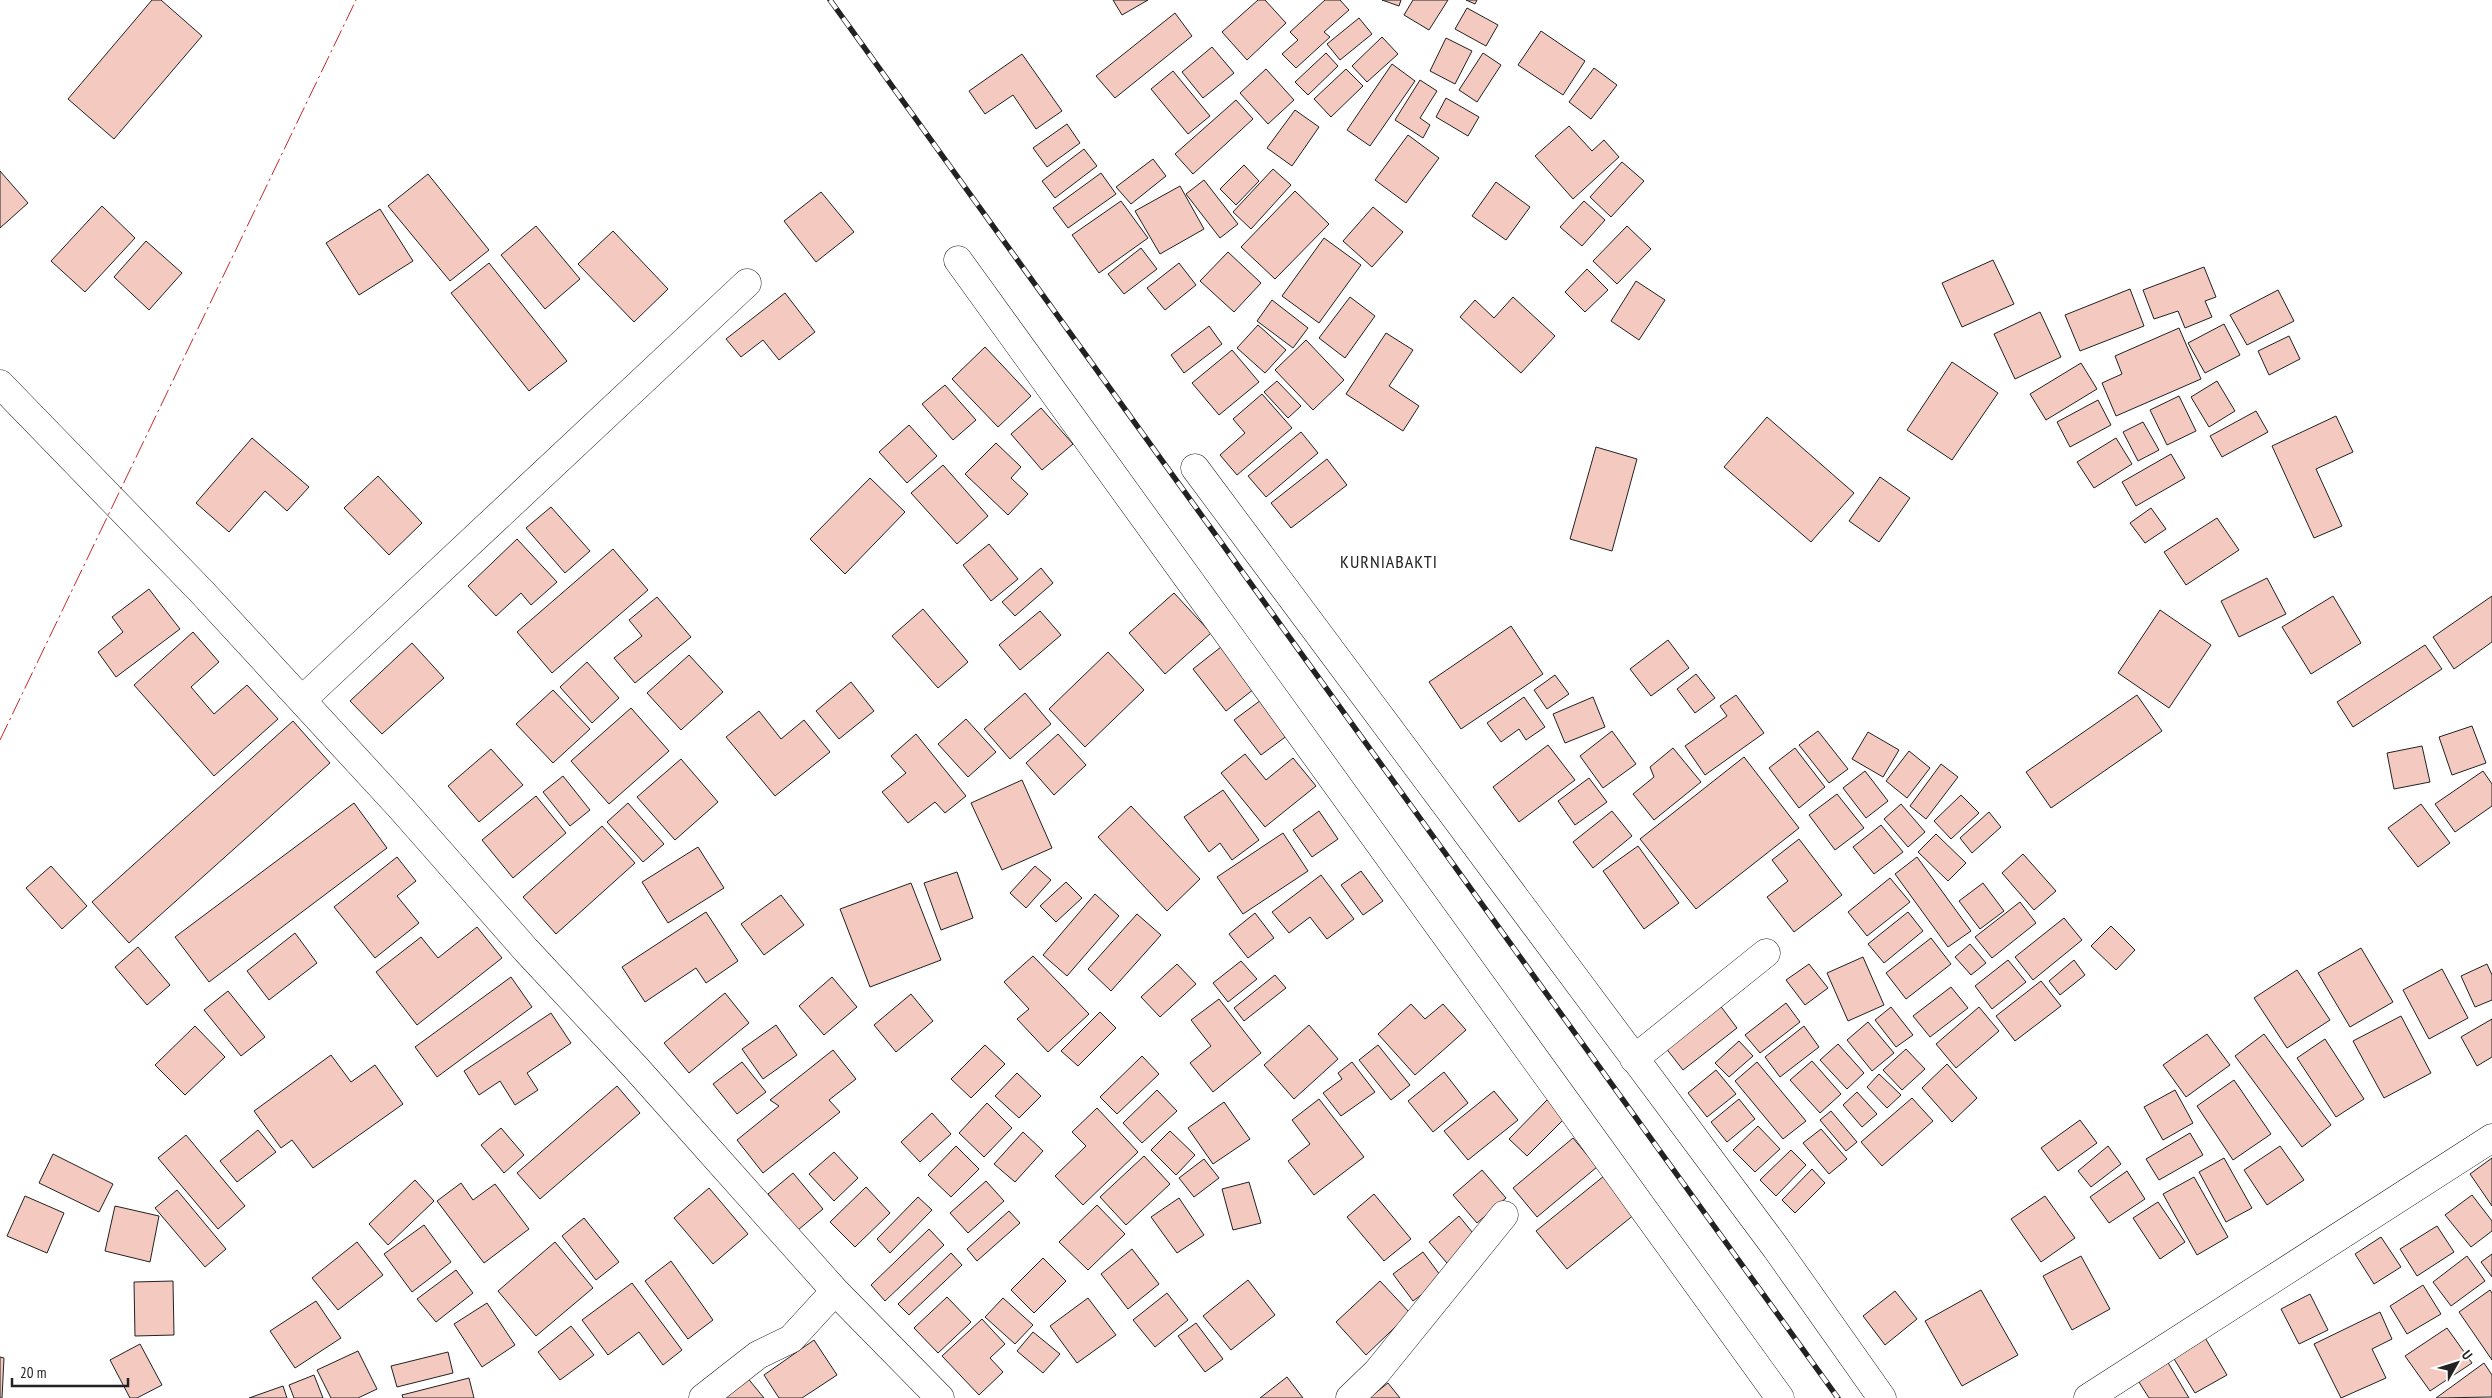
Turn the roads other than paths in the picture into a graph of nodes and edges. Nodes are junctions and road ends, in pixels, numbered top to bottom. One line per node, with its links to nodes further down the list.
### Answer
1 (958, 260): 14 (street)
2 (747, 283): 5 (street)
3 (0, 384): 5 (street)
4 (1195, 468): 7 (street)
5 (302, 700): 10 (street)
6 (1766, 952): 7 (street)
7 (1634, 1059): 15 (street)
8 (2492, 1138): 16 (street)
9 (1504, 1215): 13 (street)
10 (835, 1291): 11 (street); 12 (street)
11 (704, 1398)
12 (940, 1398)
13 (1350, 1398)
14 (1780, 1398)
15 (1882, 1398)
16 (2088, 1398)

